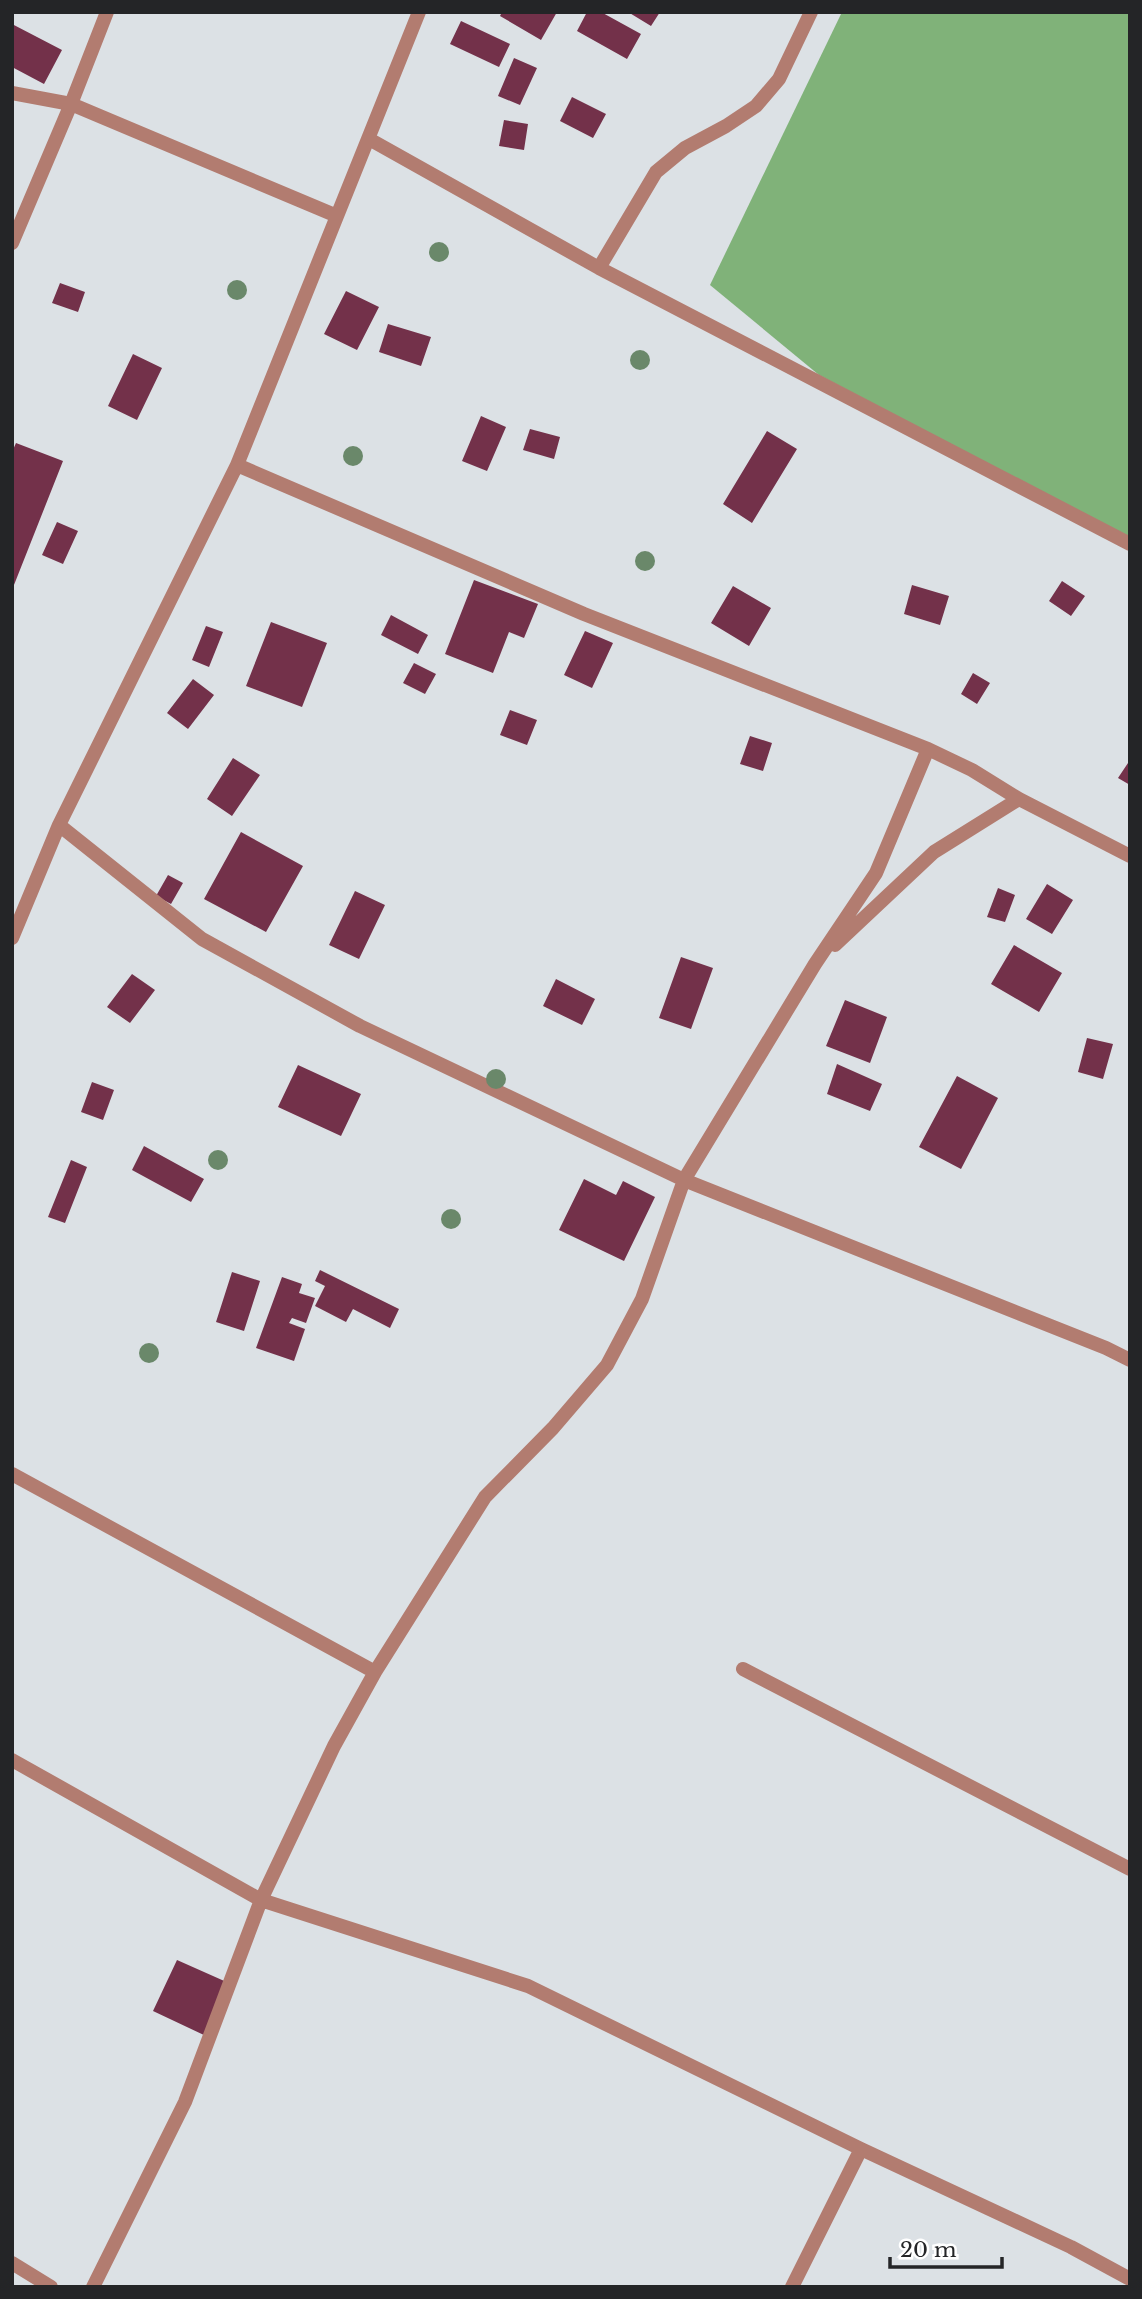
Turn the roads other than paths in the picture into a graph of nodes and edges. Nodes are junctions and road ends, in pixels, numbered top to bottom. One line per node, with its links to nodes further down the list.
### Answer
1 (107, 12): 5 (street)
2 (419, 12): 6 (street)
3 (811, 12): 9 (street)
4 (12, 93): 5 (street)
5 (71, 104): 7 (street); 8 (street)
6 (369, 139): 7 (street); 9 (street)
7 (337, 216): 10 (street)
8 (12, 243)
9 (599, 268): 11 (street)
10 (237, 465): 12 (street); 14 (street)
11 (1130, 544)
12 (928, 750): 13 (street); 19 (street)
13 (1019, 799): 15 (street); 19 (street)
14 (59, 825): 17 (street); 20 (street)
15 (1130, 856)
16 (12, 894): 17 (street)
17 (29, 898): 18 (street)
18 (12, 938)
19 (815, 964): 20 (street)
20 (684, 1180): 21 (street); 24 (street)
21 (1130, 1360)
22 (12, 1474): 24 (street)
23 (743, 1669): 26 (street)
24 (375, 1672): 27 (street)
25 (12, 1760): 27 (street)
26 (1130, 1869)
27 (261, 1900): 28 (street); 32 (street)
28 (861, 2149): 30 (street); 33 (street)
29 (12, 2263): 31 (street)
30 (1130, 2279)
31 (51, 2287)
32 (93, 2287)
33 (792, 2287)

